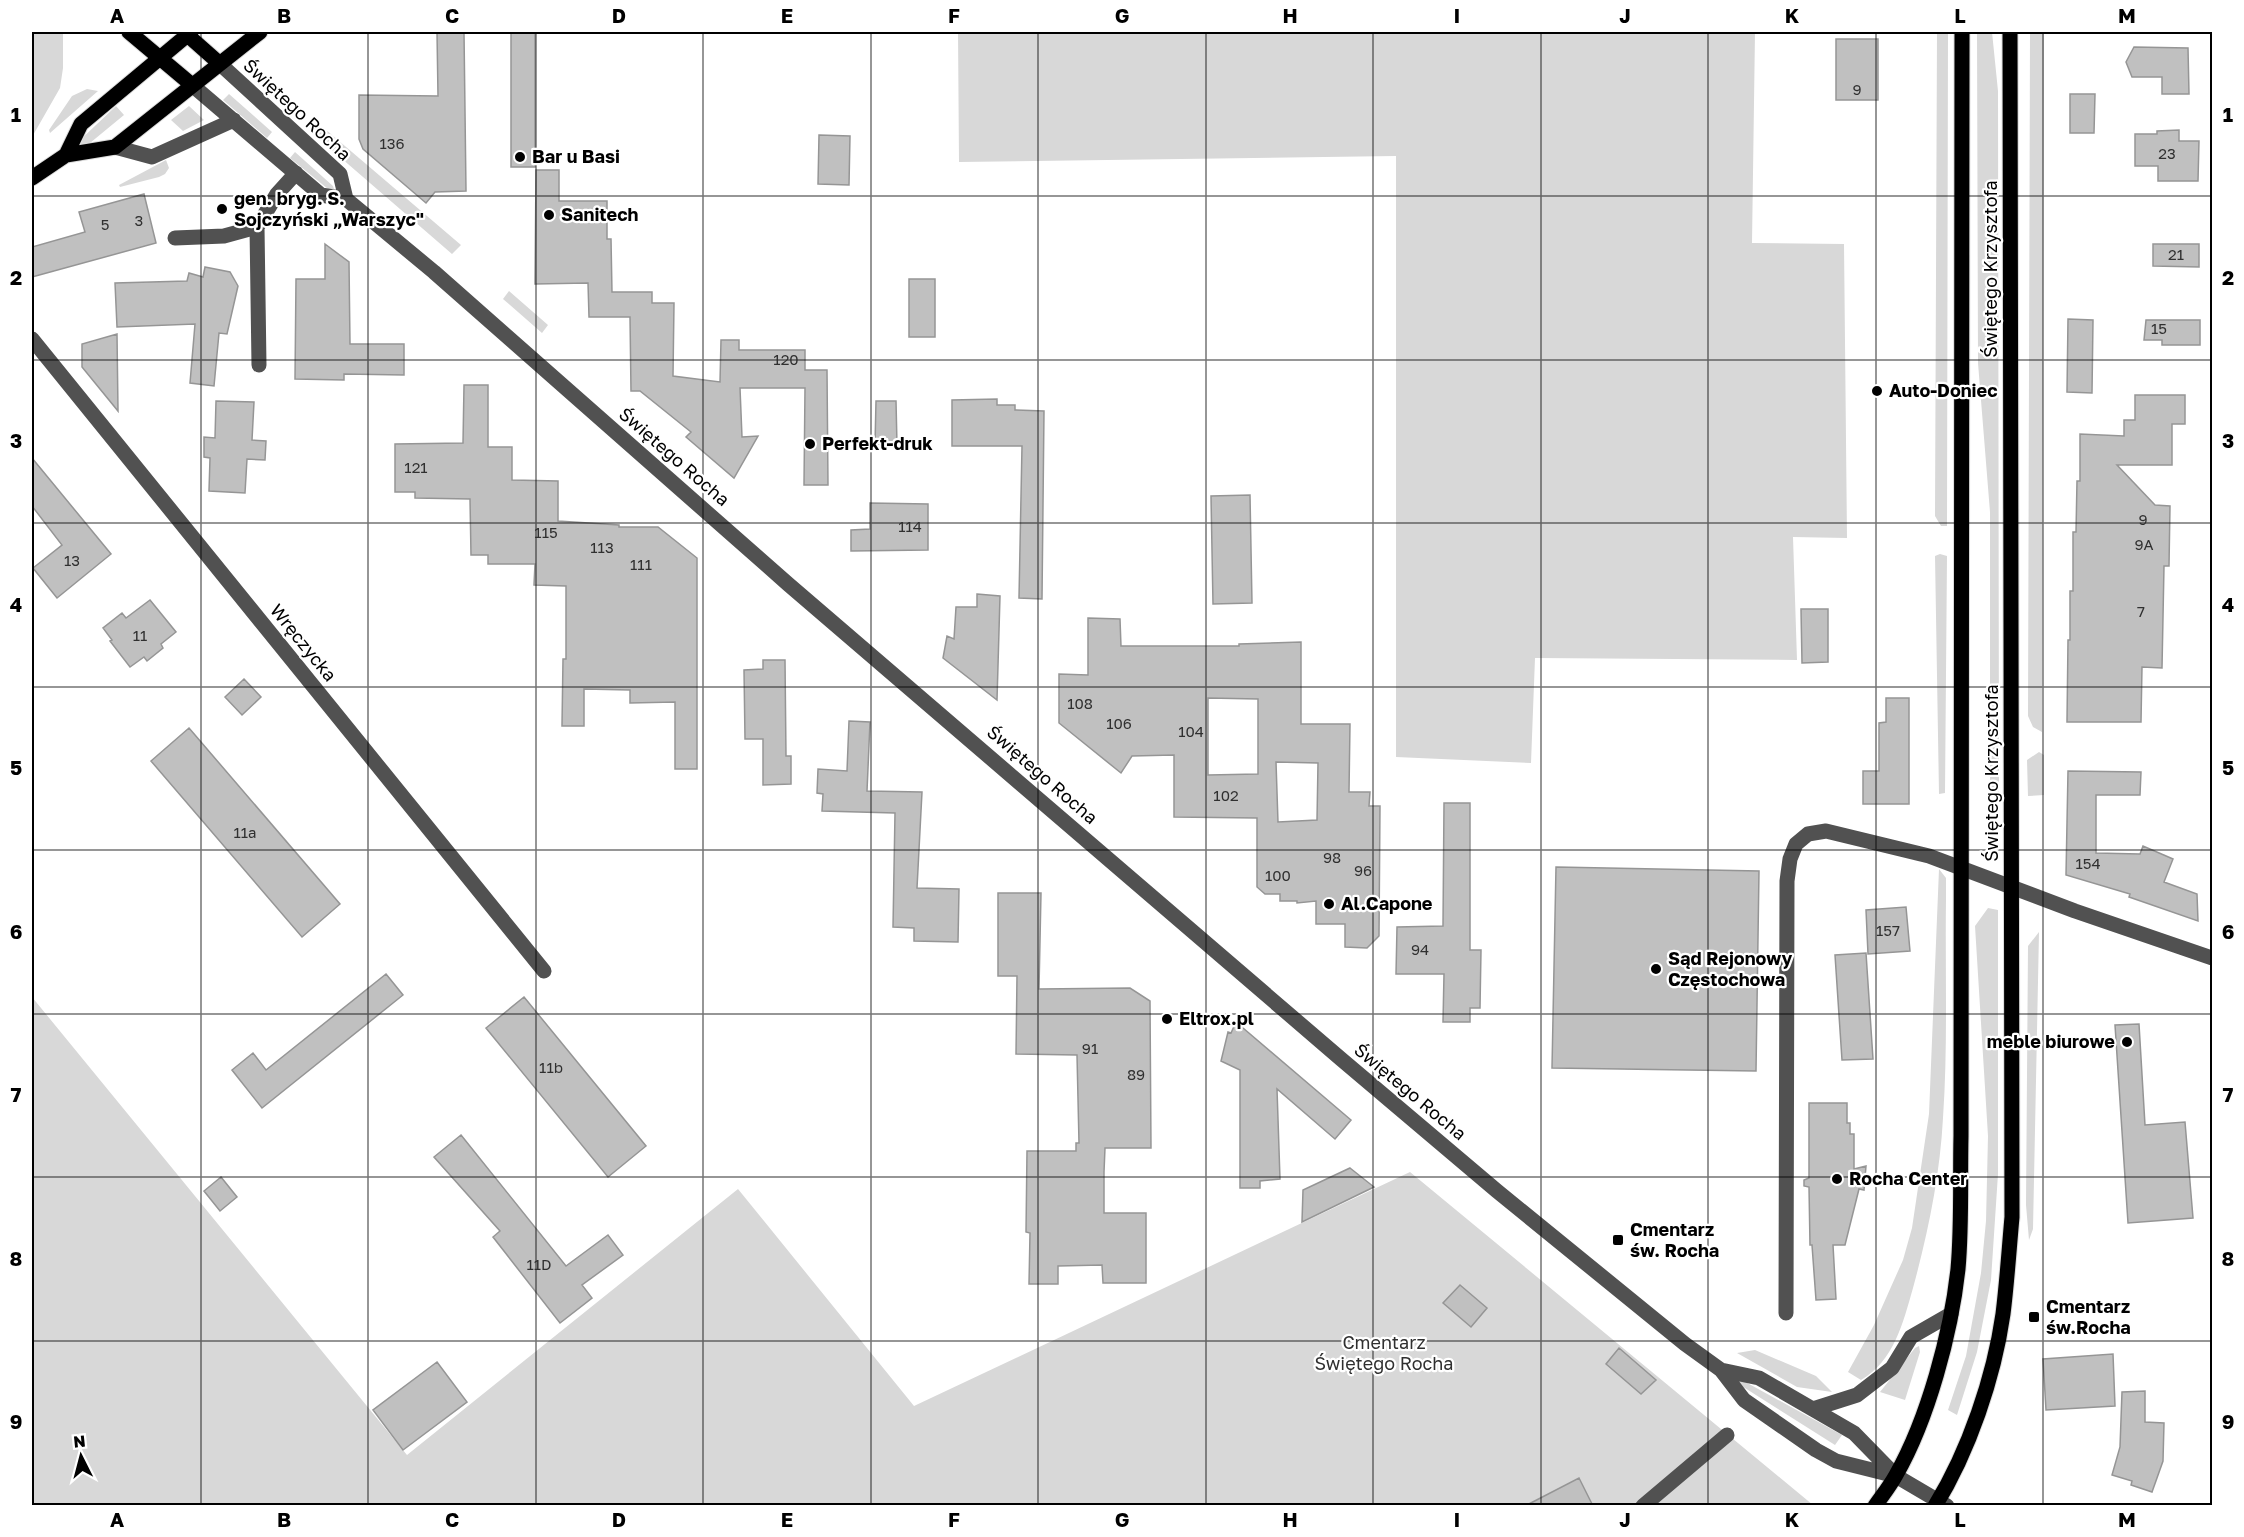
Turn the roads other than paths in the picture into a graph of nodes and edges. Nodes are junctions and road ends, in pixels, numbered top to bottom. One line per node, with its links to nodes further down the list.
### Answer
1 (129, 32): 6 (main road, Świętego Rocha)
2 (187, 32): 6 (main road); 7 (main road, Świętego Rocha)
3 (260, 32): 7 (main road)
4 (1962, 32): 19 (main road, Świętego Krzysztofa)
5 (2010, 32): 20 (main road, Świętego Krzysztofa)
6 (160, 58): 8 (main road, Świętego Rocha); 11 (main road)
7 (219, 63): 8 (main road); 14 (street, Świętego Rocha)
8 (192, 85): 9 (street, Świętego Rocha); 10 (main road)
9 (234, 120): 10 (street); 12 (street, Świętego Rocha)
10 (115, 147): 11 (main road)
11 (66, 155): 13 (main road)
12 (296, 173): 14 (street, Świętego Rocha); 15 (street)
13 (32, 178)
14 (346, 199): 25 (street, Świętego Rocha)
15 (256, 227): 16 (street); 18 (street)
16 (175, 238)
17 (32, 339): 22 (street, Wręczycka)
18 (259, 365)
19 (1960, 867): 20 (street); 23 (street); 24 (main road, Świętego Krzysztofa)
20 (2012, 886): 21 (street); 29 (main road, Świętego Krzysztofa)
21 (2212, 958)
22 (544, 971)
23 (1786, 1314)
24 (1951, 1314): 26 (street); 28 (main road, Świętego Krzysztofa)
25 (1721, 1370): 26 (street, Świętego Rocha); 28 (street, Świętego Rocha)
26 (1813, 1409): 28 (street, Świętego Rocha)
27 (1727, 1435): 30 (street)
28 (1896, 1476): 29 (street, Świętego Rocha); 31 (main road, Świętego Krzysztofa)
29 (1940, 1504)
30 (1643, 1506)
31 (1875, 1506)

